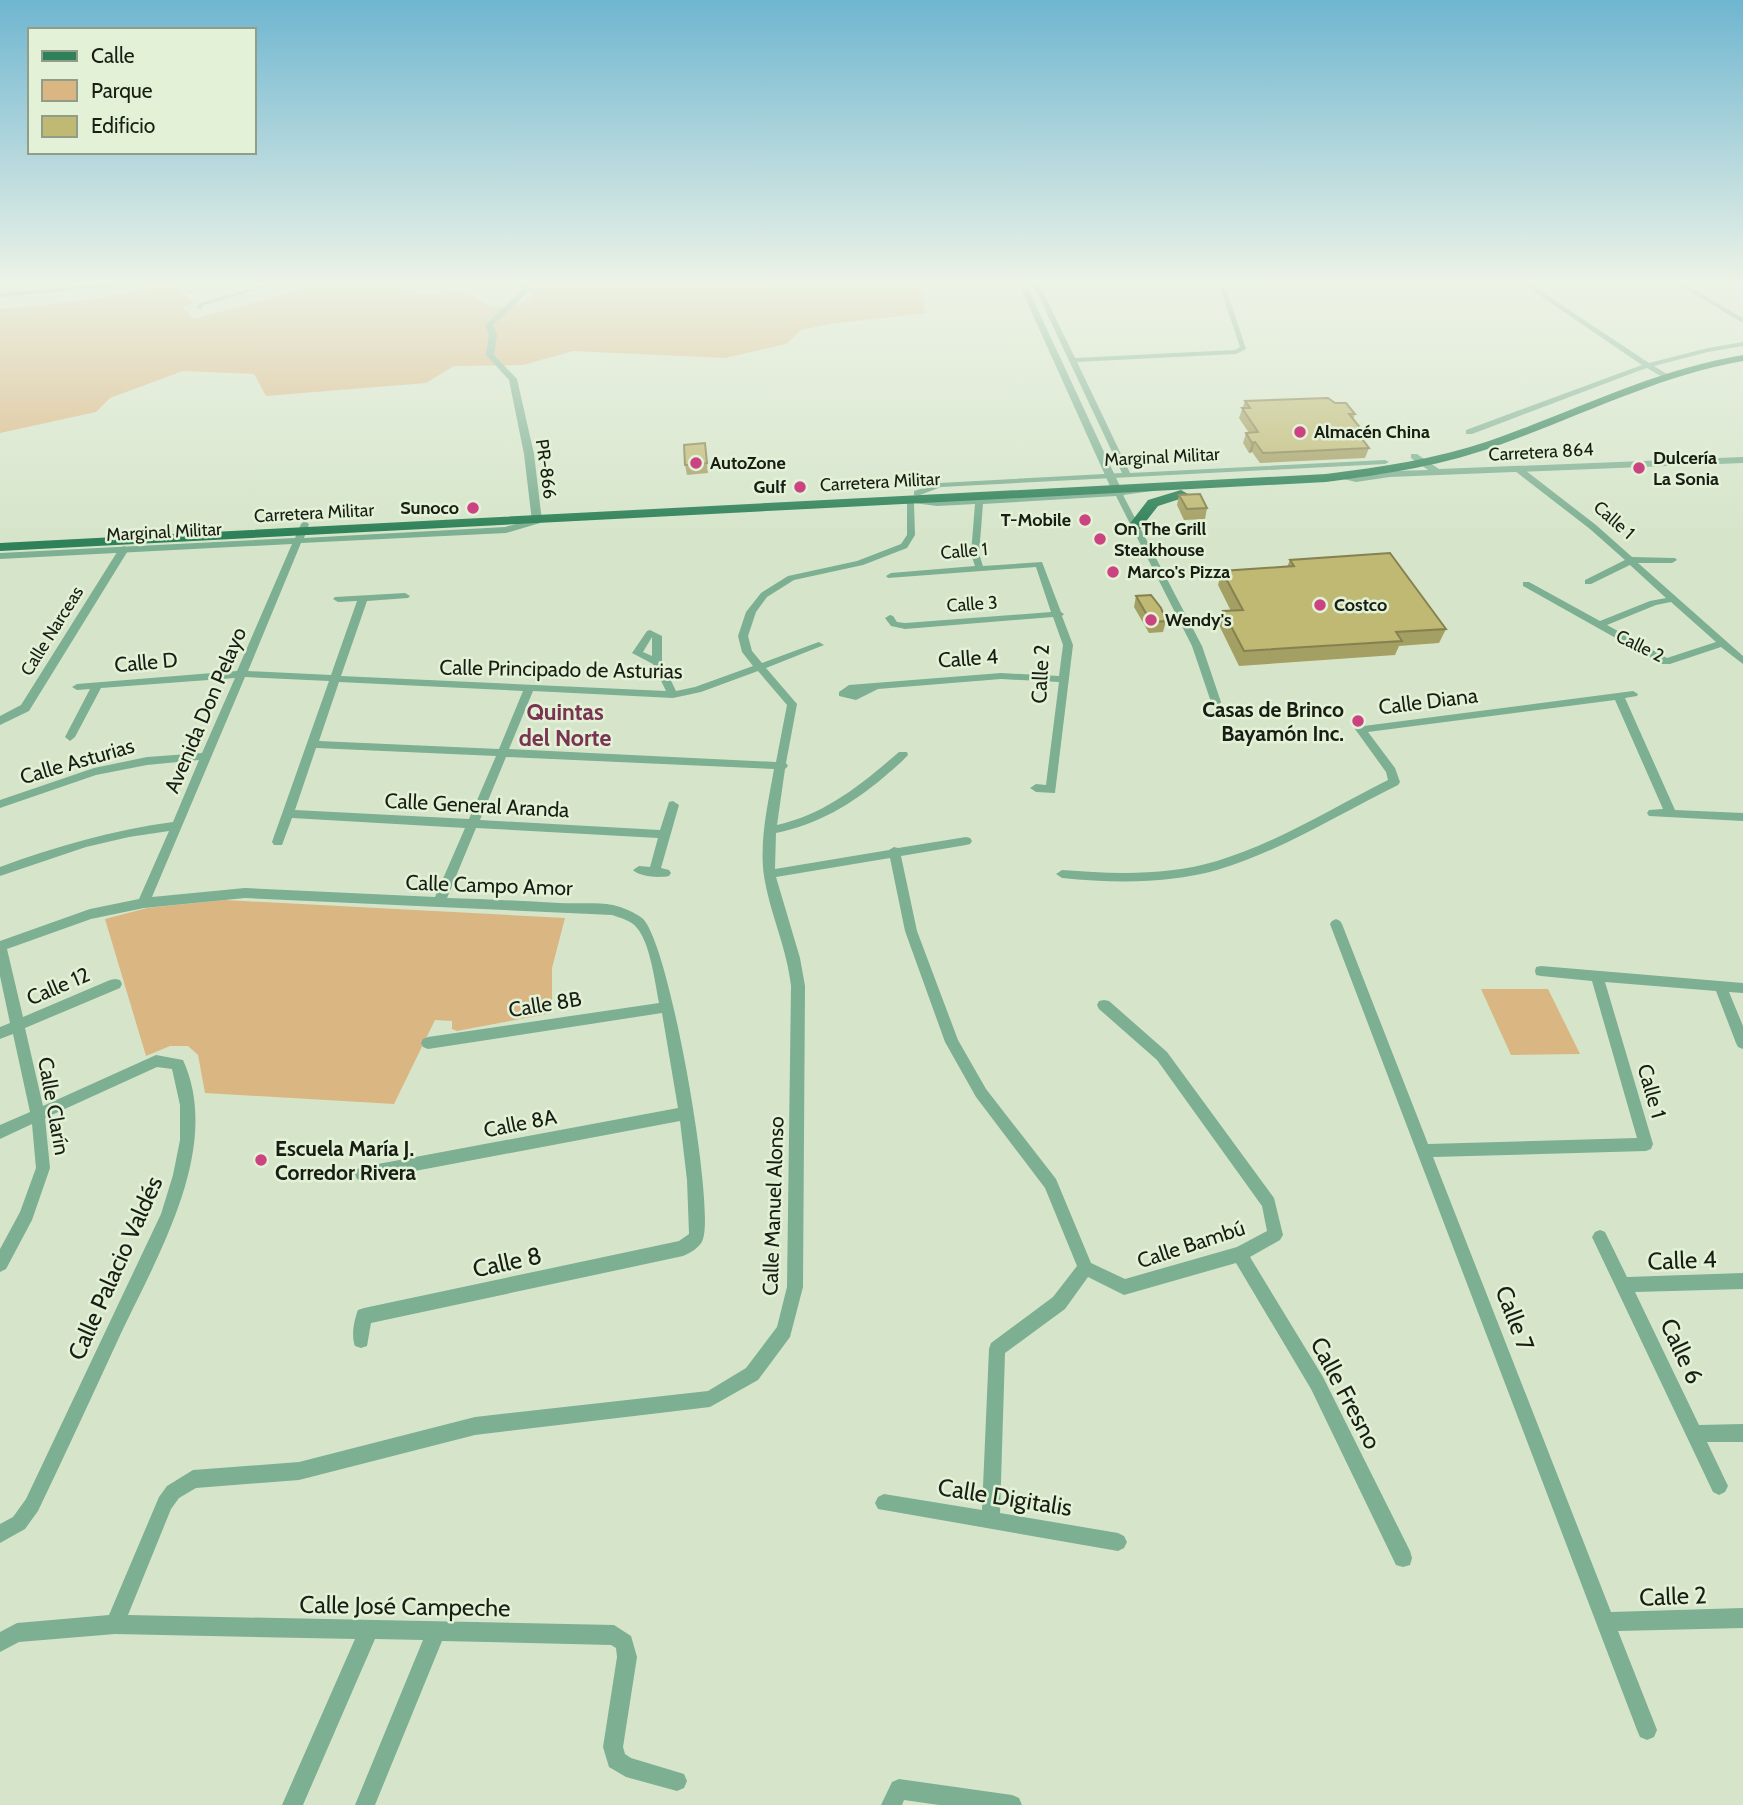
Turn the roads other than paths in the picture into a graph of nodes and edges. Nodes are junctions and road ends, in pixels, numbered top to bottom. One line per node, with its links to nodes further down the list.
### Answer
1 (501, 366): 24 (street, PR-866 / PR-866)
2 (1060, 366): 19 (street)
3 (1075, 366): 16 (street)
4 (1648, 366): 8 (street)
5 (1665, 366): 8 (street)
6 (1671, 366): 8 (main road, Carretera Militar)
7 (1696, 366): 8 (main road, Carretera Militar)
8 (1655, 371): 9 (main road, Carretera Militar); 11 (main road, Carretera Militar)
9 (1501, 425): 10 (street); 11 (main road, Carretera Militar)
10 (1469, 432)
11 (1419, 459): 13 (main road, Carretera Militar); 15 (street); 17 (main road, Carretera Militar)
12 (1743, 460): 14 (street, Carretera 864)
13 (1385, 462): 16 (street, Marginal Militar); 19 (main road, Carretera Militar)
14 (1518, 469): 15 (street, Carretera 864); 31 (street, Calle 1)
15 (1439, 472): 17 (street, Carretera 864)
16 (1127, 475): 19 (street, Marginal Militar)
17 (1340, 477): 18 (main road, Carretera Militar)
18 (1286, 481): 19 (main road, Carretera Militar); 25 (main road)
19 (1115, 486): 20 (main road, Carretera Militar); 20 (street, Marginal Militar); 21 (street, Marginal Militar); 23 (street)
20 (913, 496): 22 (street, Marginal Militar); 24 (main road, Carretera Militar); 49 (street, Calle Manuel Alonso)
21 (1085, 497): 22 (street, Marginal Militar); 23 (street)
22 (979, 501): 34 (street)
23 (1126, 508): 25 (street)
24 (537, 517): 26 (main road, Carretera Militar)
25 (1135, 526): 60 (street)
26 (302, 533): 27 (main road, Carretera Militar); 28 (main road, Carretera Militar); 28 (street, Marginal Militar); 50 (street, Avenida Don Pelayo)
27 (0, 540)
28 (124, 545): 29 (main road, Carretera Militar); 30 (street, Marginal Militar); 61 (street, Calle Narceas)
29 (0, 547)
30 (0, 556)
31 (1630, 560): 32 (street); 36 (street); 40 (street, Calle 1)
32 (1672, 560)
33 (1039, 564): 34 (street, Calle 1); 42 (street, Calle 2)
34 (980, 569): 35 (street, Calle 1)
35 (891, 576)
36 (1588, 582)
37 (1526, 584): 44 (street, Calle 2)
38 (405, 596): 39 (street)
39 (363, 598): 41 (street); 52 (street)
40 (1673, 599): 44 (street); 45 (street, Calle 1)
41 (338, 600)
42 (1059, 614): 43 (street, Calle 3); 51 (street, Calle 2)
43 (890, 618)
44 (1598, 625): 45 (street, Calle 2)
45 (1723, 643): 47 (street, Calle 1)
46 (819, 645): 49 (street, Calle Principado de Asturias)
47 (1743, 661)
48 (657, 662): 58 (street)
49 (759, 667): 58 (street, Calle Principado de Asturias); 67 (street, Calle Manuel Alonso)
50 (241, 674): 52 (street, Calle D); 53 (street, Calle D); 66 (street, Avenida Don Pelayo)
51 (1065, 679): 54 (street, Calle 4); 68 (street, Calle 2)
52 (335, 680): 56 (street, Calle Principado de Asturias); 63 (street)
53 (97, 686): 55 (street, Calle D); 62 (street, Calle D)
54 (874, 686)
55 (77, 687)
56 (529, 690): 58 (street, Calle Principado de Asturias); 64 (street)
57 (1633, 694): 59 (street)
58 (673, 695)
59 (1619, 696): 73 (street); 85 (street, Calle Diana)
60 (1216, 702)
61 (0, 721)
62 (69, 737)
63 (314, 744): 64 (street); 72 (street)
64 (502, 753): 67 (street); 75 (street)
65 (904, 755): 77 (street)
66 (206, 756): 69 (street, Calle Asturias); 76 (street, Avenida Don Pelayo)
67 (783, 766): 77 (street, Calle Manuel Alonso)
68 (1036, 788)
69 (0, 804)
70 (673, 804): 78 (street)
71 (1653, 813): 73 (street)
72 (289, 814): 75 (street, Calle General Aranda); 80 (street)
73 (1671, 814): 74 (street)
74 (1743, 817)
75 (472, 824): 78 (street, Calle General Aranda); 87 (street)
76 (176, 826): 83 (street); 86 (street, Avenida Don Pelayo)
77 (771, 830): 84 (street, Calle Manuel Alonso)
78 (664, 834): 82 (street)
79 (967, 841): 81 (street)
80 (278, 842)
81 (894, 851): 84 (street); 110 (street)
82 (639, 870)
83 (0, 872)
84 (770, 874): 125 (street, Calle Manuel Alonso)
85 (1062, 874)
86 (144, 902): 87 (street, Calle Campo Amor); 89 (street, Calle Campo Amor)
87 (439, 903): 96 (street, Calle Campo Amor)
88 (1336, 924): 104 (street, Calle 7)
89 (0, 947): 97 (street, Calle Clarín)
90 (1541, 971): 91 (street)
91 (1597, 975): 93 (street); 104 (street, Calle 1)
92 (115, 984): 97 (street, Calle 12)
93 (1720, 985): 94 (street); 99 (street)
94 (1743, 988)
95 (1104, 1005): 108 (street, Calle Bambú)
96 (667, 1006): 100 (street, Calle 8B); 101 (street, Calle Campo Amor)
97 (17, 1026): 98 (street, Calle 12); 102 (street, Calle Clarín)
98 (0, 1033)
99 (1743, 1043)
100 (428, 1044)
101 (686, 1113): 105 (street, Calle 8A); 107 (street, Calle Campo Amor)
102 (38, 1115): 103 (street, Calle Palacio Valdés); 109 (street, Calle Clarín); 118 (street, Calle Palacio Valdés)
103 (0, 1132)
104 (1423, 1151): 124 (street, Calle 7)
105 (362, 1174)
106 (1600, 1237): 112 (street, Calle 6)
107 (683, 1248): 113 (street, Calle 8)
108 (1240, 1254): 110 (street, Calle Bambú); 122 (street, Calle Fresno)
109 (0, 1264)
110 (1085, 1268): 119 (street)
111 (1743, 1281): 112 (street, Calle 4)
112 (1623, 1285): 115 (street, Calle 6)
113 (361, 1340)
114 (1743, 1433): 115 (street)
115 (1694, 1434): 116 (street, Calle 6)
116 (1719, 1486)
117 (884, 1503): 119 (street, Calle Digitalis)
118 (32, 1505): 120 (street)
119 (991, 1518): 121 (street, Calle Digitalis)
120 (0, 1535)
121 (1118, 1542)
122 (1403, 1558)
123 (1743, 1618): 124 (street, Calle 2)
124 (1605, 1622): 129 (street, Calle 7)
125 (115, 1624): 126 (street, Calle José Campeche); 128 (street, Calle José Campeche)
126 (369, 1630): 127 (street, Calle José Campeche); 131 (street)
127 (436, 1632): 130 (street, Calle José Campeche); 132 (street)
128 (0, 1642)
129 (1647, 1730)
130 (677, 1781)
131 (292, 1805)
132 (365, 1805)
133 (891, 1805): 134 (street)
134 (1012, 1805)

